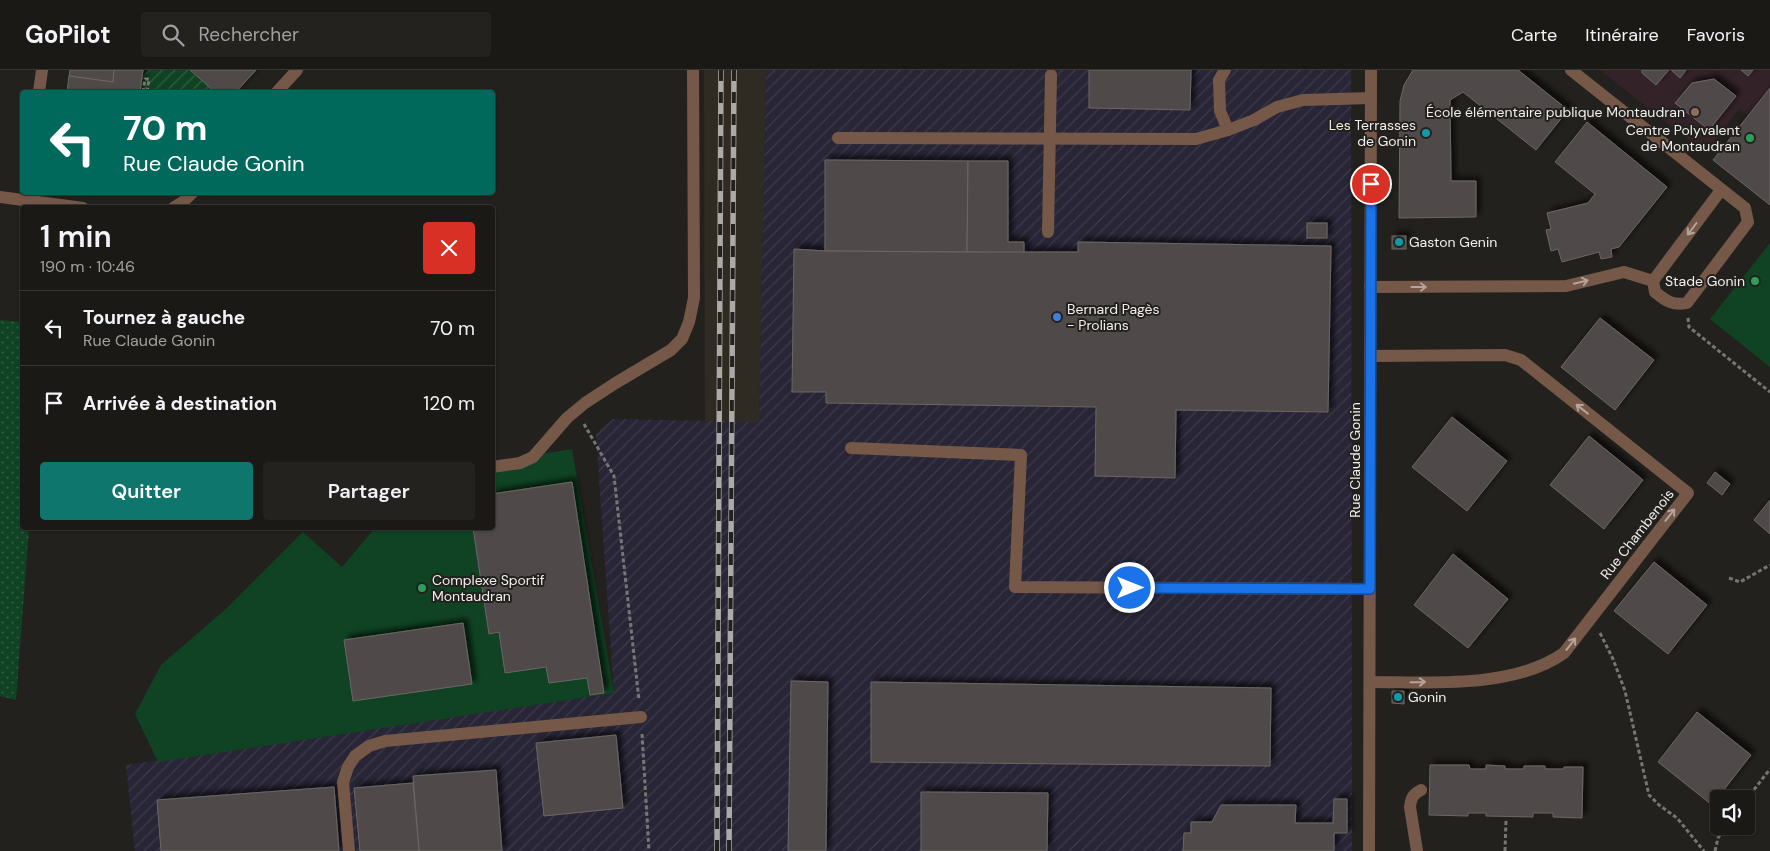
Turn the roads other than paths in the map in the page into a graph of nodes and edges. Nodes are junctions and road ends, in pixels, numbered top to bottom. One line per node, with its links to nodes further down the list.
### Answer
1 (42, 70): 8 (street)
2 (297, 70): 9 (street)
3 (693, 70): 25 (street)
4 (1225, 70): 11 (street)
5 (1371, 70): 10 (street, Rue Claude Gonin)
6 (1571, 70): 14 (street)
7 (1051, 75): 13 (street)
8 (40, 90)
9 (279, 90)
10 (1371, 98): 11 (street); 22 (street, Rue Claude Gonin)
11 (1228, 130): 13 (street)
12 (838, 138): 13 (street)
13 (1050, 138): 20 (street)
14 (1721, 190): 21 (street, one-way to 21); 21 (street)
15 (189, 195): 19 (street)
16 (27, 197): 17 (street); 18 (street)
17 (0, 198)
18 (68, 205)
19 (177, 205)
20 (1048, 232)
21 (1653, 281): 22 (street, one-way to 21)
22 (1370, 288): 23 (street, Rue Claude Gonin)
23 (1370, 356): 26 (street, Rue Claude Gonin); 27 (street, Rue Chambenois, one-way to 23)
24 (850, 448): 26 (street)
25 (495, 466)
26 (1370, 589): 27 (street, Rue Claude Gonin)
27 (1370, 682): 31 (street, Rue Claude Gonin)
28 (640, 717): 30 (street)
29 (1421, 790): 32 (street)
30 (349, 851)
31 (1369, 851)
32 (1417, 851)

